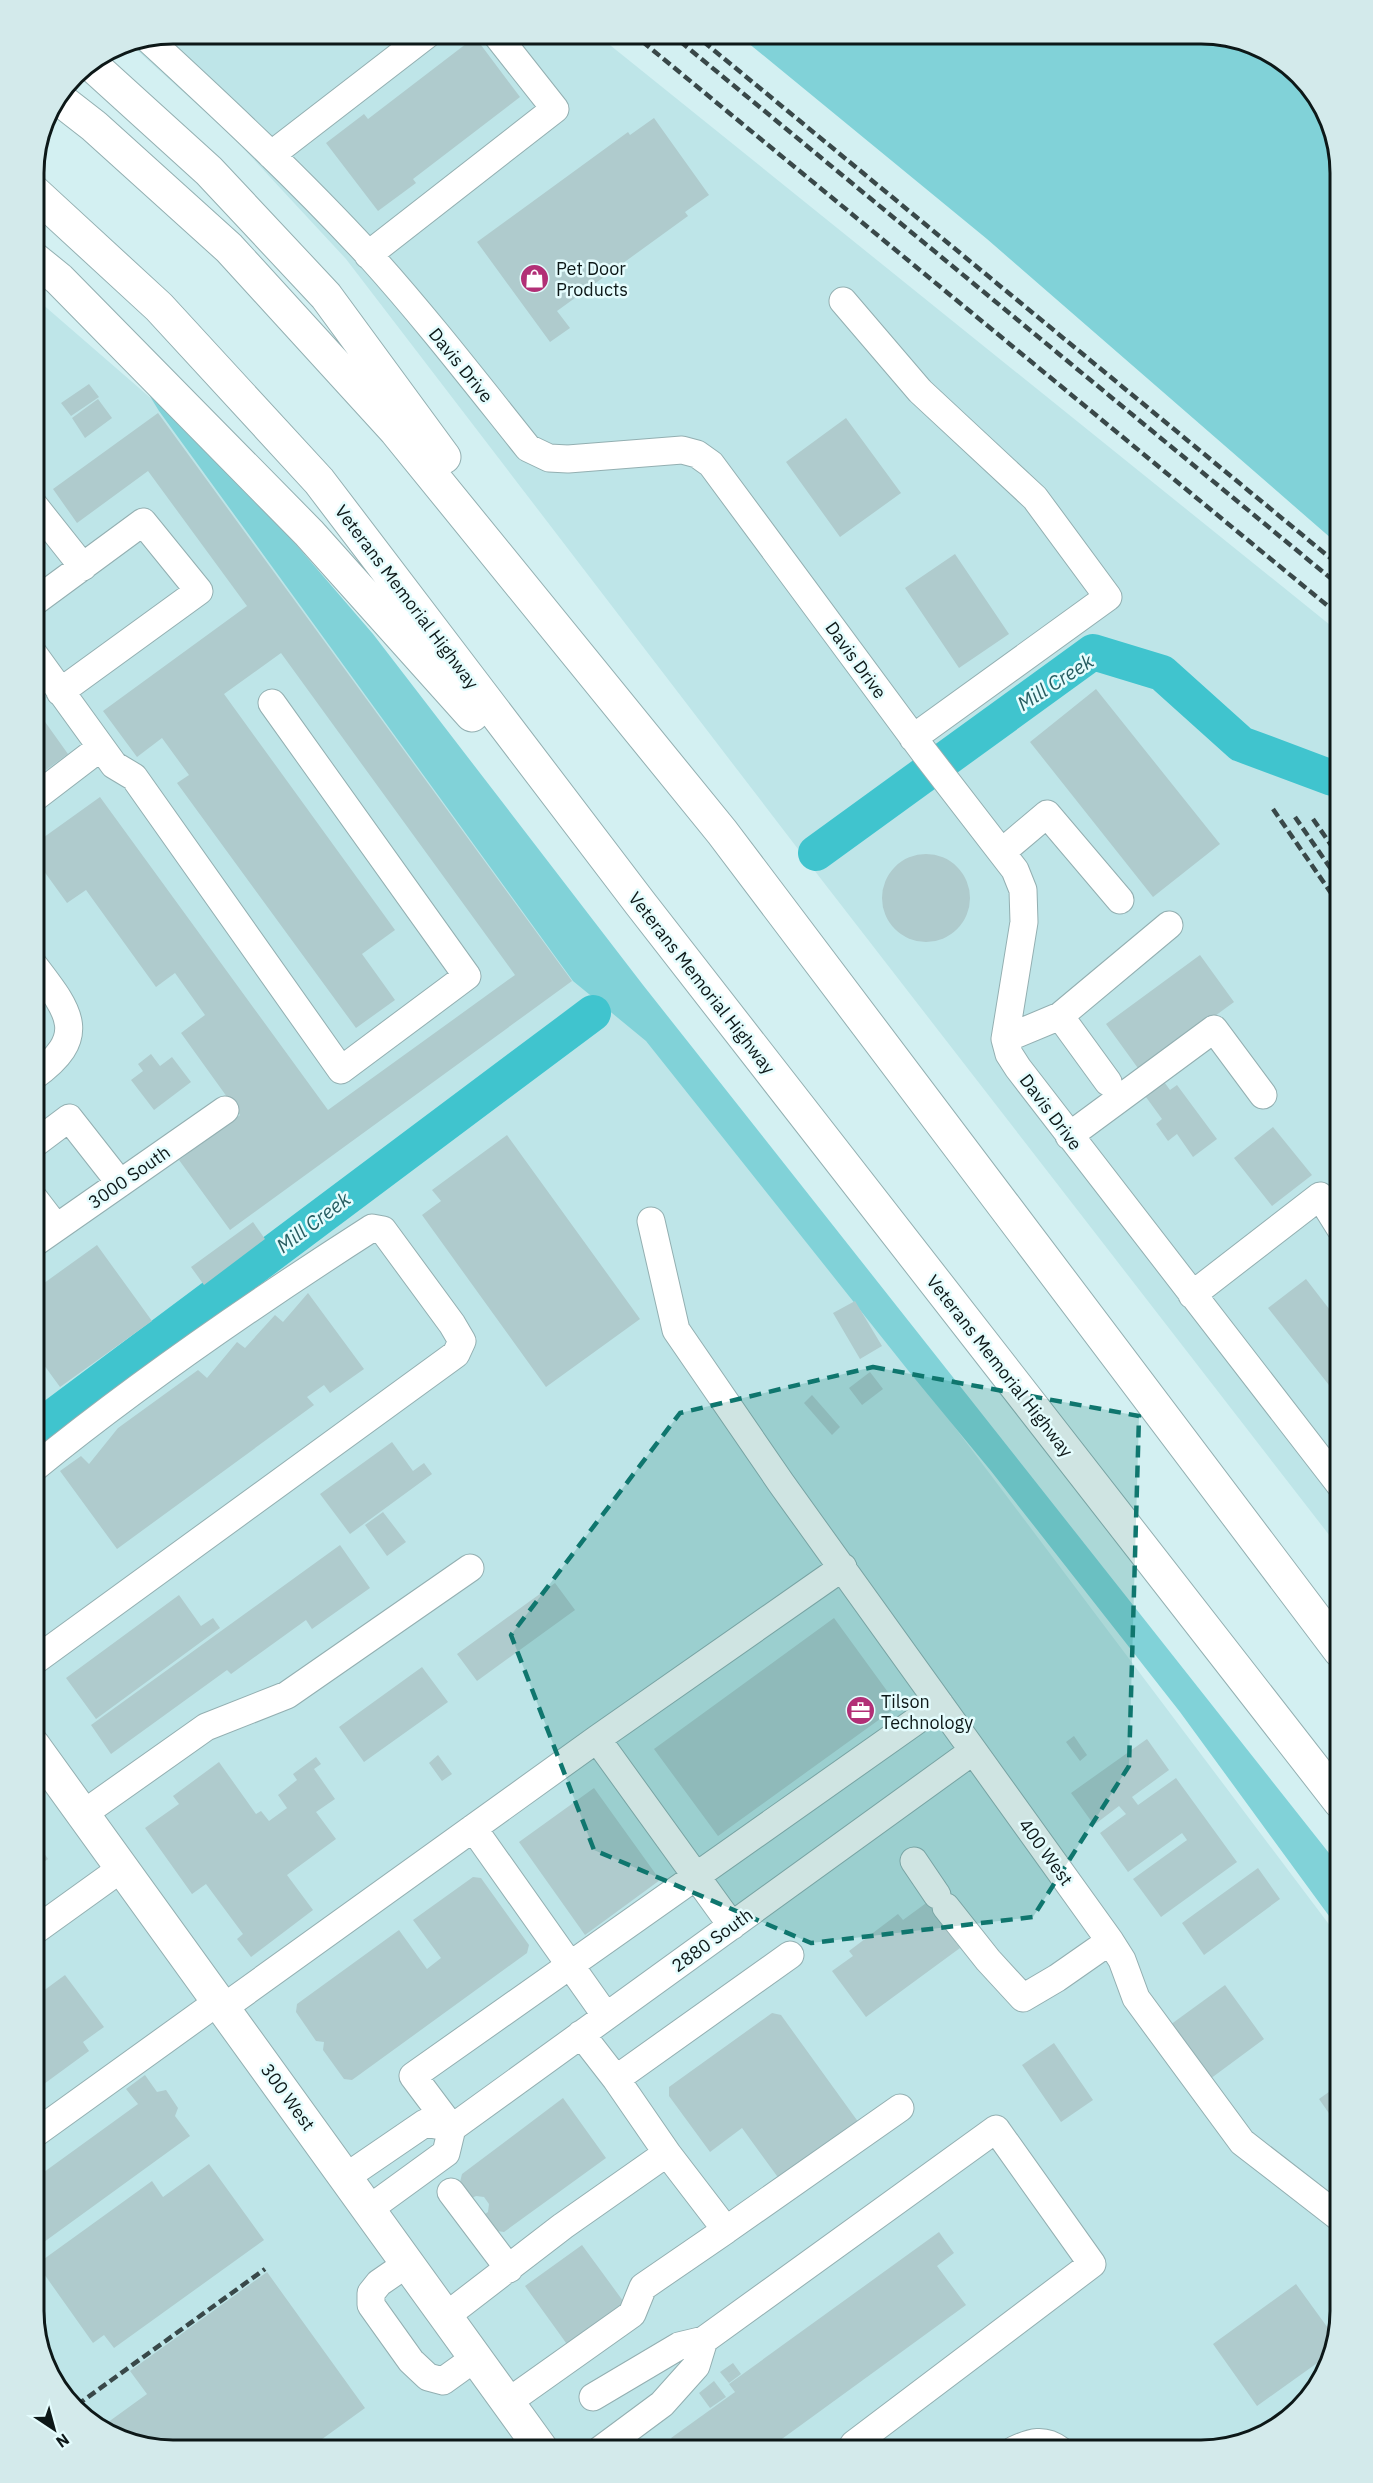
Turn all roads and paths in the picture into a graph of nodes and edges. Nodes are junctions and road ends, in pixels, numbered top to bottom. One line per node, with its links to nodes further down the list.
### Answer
1 (415, 44): 6 (street)
2 (504, 44): 8 (street)
3 (154, 45): 6 (street, Davis Drive)
4 (96, 69): 20 (main road)
5 (64, 103): 20 (main road)
6 (271, 155): 8 (street, Davis Drive)
7 (44, 201): 23 (main road, Veterans Memorial Highway)
8 (368, 255): 17 (street, Davis Drive)
9 (44, 267): 23 (main road)
10 (843, 301): 17 (street)
11 (44, 518): 12 (street)
12 (83, 567): 13 (street); 15 (street)
13 (44, 595)
14 (44, 669): 15 (street)
15 (60, 692): 18 (street)
16 (272, 703): 18 (street)
17 (919, 745): 21 (street, Davis Drive)
18 (101, 747): 19 (street)
19 (44, 791)
20 (722, 832): 45 (main road)
21 (1002, 852): 22 (street); 27 (street, Davis Drive)
22 (1120, 900)
23 (640, 903): 51 (main road, Veterans Memorial Highway)
24 (1169, 925): 26 (street)
25 (44, 978): 28 (street)
26 (1060, 1016): 27 (street); 29 (street)
27 (1005, 1039): 32 (street, Davis Drive)
28 (44, 1069)
29 (1108, 1082)
30 (1263, 1095): 32 (street)
31 (225, 1110): 34 (street, 3000 South)
32 (1069, 1136): 40 (street, Davis Drive)
33 (44, 1137): 34 (street)
34 (120, 1183): 38 (street, 3000 South)
35 (44, 1211): 38 (street)
36 (1330, 1212): 40 (street)
37 (651, 1221): 43 (street, 400 West)
38 (56, 1227): 39 (street, 3000 South)
39 (44, 1236)
40 (1192, 1295): 42 (street, Davis Drive)
41 (44, 1460): 46 (street)
42 (1330, 1472)
43 (843, 1567): 47 (street, 400 West); 48 (street)
44 (470, 1568): 52 (street)
45 (1330, 1638)
46 (44, 1654)
47 (940, 1704): 49 (street, 400 West); 56 (street)
48 (597, 1740): 53 (street); 56 (street)
49 (973, 1751): 58 (street, 2880 South); 59 (street, 400 West)
50 (44, 1760): 52 (main road, 300 West)
51 (1330, 1789)
52 (83, 1814): 55 (main road, 300 West)
53 (473, 1828): 61 (street); 62 (street)
54 (914, 1861): 59 (street)
55 (122, 1868): 57 (street); 62 (main road, 300 West)
56 (695, 1876): 58 (street); 61 (street)
57 (44, 1924)
58 (732, 1926): 63 (street, 2880 South)
59 (1110, 1941): 73 (street, 400 West)
60 (790, 1954): 65 (street)
61 (571, 1966): 63 (street); 68 (street)
62 (221, 2005): 67 (street); 70 (main road, 300 West)
63 (606, 2016): 64 (street, 2880 South)
64 (581, 2034): 65 (street); 68 (street, 2880 South)
65 (616, 2079): 69 (street)
66 (900, 2108): 74 (street)
67 (44, 2127)
68 (452, 2128): 70 (street); 72 (street)
69 (667, 2153): 74 (street); 76 (street)
70 (346, 2177): 72 (main road, 300 West)
71 (451, 2192): 76 (street)
72 (369, 2209): 75 (main road, 300 West)
73 (1330, 2210)
74 (726, 2230): 81 (street)
75 (408, 2263): 77 (main road, 300 West); 79 (street)
76 (509, 2269): 77 (street)
77 (446, 2316): 79 (main road, 300 West)
78 (704, 2340): 80 (street); 83 (street); 84 (street)
79 (476, 2358): 81 (main road, 300 West)
80 (593, 2397)
81 (508, 2402): 82 (main road, 300 West)
82 (534, 2439)
83 (614, 2439)
84 (861, 2440)

